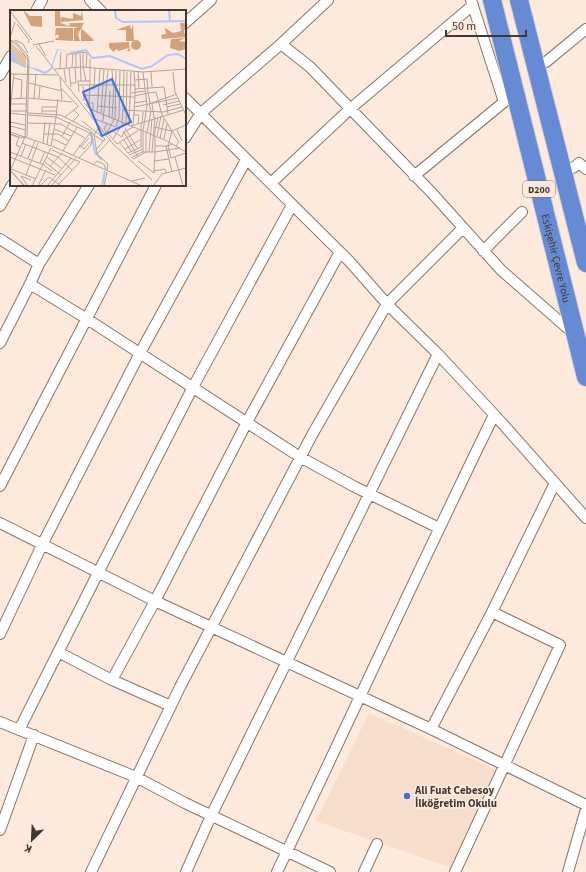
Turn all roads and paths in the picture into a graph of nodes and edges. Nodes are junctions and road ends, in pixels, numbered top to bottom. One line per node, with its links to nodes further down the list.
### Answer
1 (42, 0): 8 (street)
2 (90, 0): 9 (street)
3 (211, 0): 10 (street)
4 (328, 0): 12 (street)
5 (492, 0): 38 (highway, Eskişehir Çevre Yolu / D200)
6 (519, 0): 33 (highway, D200)
7 (472, 2): 17 (street); 21 (street)
8 (37, 10)
9 (100, 10)
10 (186, 22)
11 (586, 29): 14 (street)
12 (281, 44): 17 (street); 18 (street)
13 (10, 58): 15 (street)
14 (546, 62)
15 (0, 75)
16 (186, 99): 18 (street)
17 (350, 109): 21 (street); 22 (street)
18 (201, 113): 19 (street); 20 (street)
19 (186, 136)
20 (246, 160): 22 (street); 40 (street)
21 (414, 176): 29 (street)
22 (271, 183): 26 (street)
23 (11, 186): 27 (street)
24 (88, 186): 34 (street)
25 (155, 186): 37 (street)
26 (292, 205): 32 (street); 43 (street)
27 (0, 206)
28 (522, 212): 31 (street)
29 (463, 228): 31 (street); 36 (street)
30 (0, 239): 34 (street)
31 (483, 251): 38 (street)
32 (340, 252): 36 (street); 45 (street)
33 (586, 263)
34 (39, 264): 35 (street)
35 (30, 284): 37 (street); 39 (street)
36 (387, 304): 41 (street); 46 (street)
37 (87, 319): 40 (street); 48 (street)
38 (575, 334): 42 (highway, Eskişehir Çevre Yolu / D200)
39 (0, 343)
40 (140, 353): 43 (street); 53 (street)
41 (438, 354): 44 (street); 49 (street)
42 (586, 377)
43 (193, 388): 45 (street); 54 (street)
44 (494, 415): 47 (street); 52 (street)
45 (247, 422): 46 (street); 55 (street)
46 (300, 456): 49 (street); 57 (street)
47 (555, 483): 50 (street); 56 (street)
48 (0, 486)
49 (369, 494): 52 (street); 60 (street)
50 (586, 518)
51 (0, 523): 53 (street)
52 (439, 528): 62 (street)
53 (42, 545): 54 (street); 58 (street)
54 (98, 573): 55 (street); 59 (street)
55 (154, 601): 57 (street); 61 (street)
56 (492, 612): 65 (street); 68 (street)
57 (211, 628): 60 (street); 63 (street)
58 (0, 634)
59 (58, 652): 61 (street); 66 (street)
60 (287, 663): 62 (street); 72 (street)
61 (112, 680): 63 (street)
62 (361, 697): 65 (street); 75 (street)
63 (171, 706): 69 (street)
64 (0, 722): 66 (street)
65 (431, 729): 68 (street)
66 (19, 730): 67 (street)
67 (34, 735): 69 (street); 73 (street)
68 (504, 765): 70 (street); 82 (street)
69 (136, 777): 72 (street); 77 (street)
70 (586, 805)
71 (586, 809): 76 (street)
72 (211, 816): 75 (street); 78 (street)
73 (0, 830)
74 (378, 844): 81 (street)
75 (287, 851): 79 (street); 80 (street)
76 (570, 871)
77 (91, 872)
78 (186, 872)
79 (277, 872)
80 (330, 872)
81 (364, 872)
82 (455, 872)

